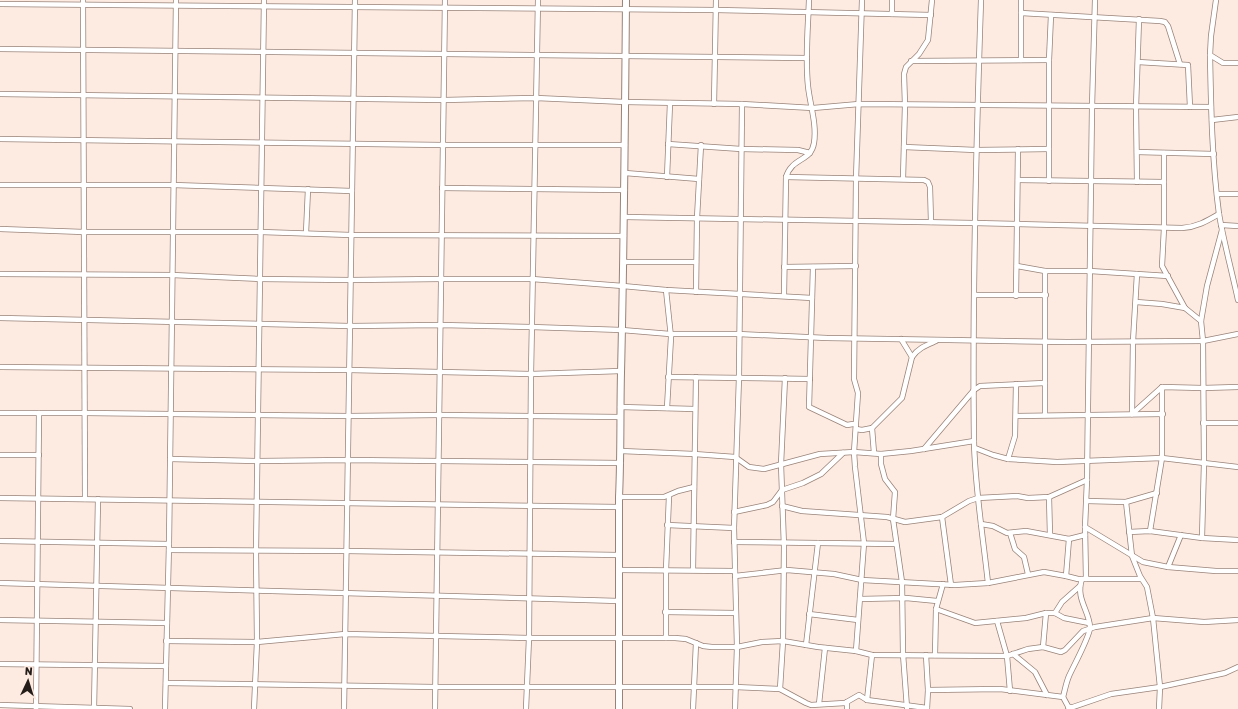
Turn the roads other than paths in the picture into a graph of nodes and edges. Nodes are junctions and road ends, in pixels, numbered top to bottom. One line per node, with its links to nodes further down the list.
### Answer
1 (176, 0): 18 (street)
2 (264, 0): 19 (street)
3 (355, 0): 20 (street)
4 (445, 0): 22 (street)
5 (538, 0): 21 (street)
6 (626, 0): 23 (street)
7 (716, 0): 24 (street)
8 (809, 0): 25 (street)
9 (862, 0): 27 (street)
10 (892, 0): 28 (street)
11 (932, 0): 29 (street)
12 (981, 0): 44 (street)
13 (1022, 0): 26 (street)
14 (1095, 0): 31 (street)
15 (1216, 0): 39 (street)
16 (83, 2): 17 (street); 18 (street); 34 (street)
17 (0, 4)
18 (176, 6): 19 (street); 35 (street)
19 (264, 6): 20 (street); 36 (street)
20 (355, 7): 22 (street); 37 (street)
21 (537, 8): 22 (street); 23 (street); 40 (street)
22 (445, 9): 38 (street)
23 (626, 10): 24 (street); 41 (street)
24 (716, 10): 25 (street); 42 (street)
25 (808, 13): 27 (street); 43 (street)
26 (1021, 13): 30 (street); 45 (street)
27 (861, 14): 28 (street); 62 (street)
28 (892, 14): 29 (street)
29 (931, 15): 47 (street)
30 (1051, 15): 31 (street); 46 (street)
31 (1095, 18): 32 (street); 66 (street)
32 (1139, 19): 48 (street); 49 (street)
33 (0, 49): 34 (street)
34 (84, 51): 35 (street); 52 (street)
35 (176, 51): 36 (street); 53 (street)
36 (264, 51): 37 (street); 54 (street)
37 (354, 53): 38 (street); 56 (street)
38 (444, 53): 40 (street); 57 (street)
39 (1210, 55): 50 (street); 69 (street)
40 (536, 56): 41 (street); 55 (street)
41 (626, 56): 42 (street); 58 (street)
42 (714, 57): 43 (street); 60 (street)
43 (807, 58): 70 (street)
44 (979, 60): 45 (street); 47 (street); 64 (street)
45 (1021, 60): 46 (street)
46 (1049, 60): 65 (street)
47 (911, 61): 63 (street)
48 (1138, 62): 49 (street); 67 (street)
49 (1180, 64): 68 (street)
50 (1238, 64)
51 (0, 94): 52 (street)
52 (84, 95): 53 (street); 76 (street)
53 (174, 96): 54 (street); 77 (street)
54 (263, 97): 56 (street); 78 (street)
55 (536, 98): 57 (street); 58 (street); 80 (street)
56 (353, 99): 57 (street); 79 (street)
57 (444, 100): 82 (street)
58 (625, 102): 59 (street); 83 (street)
59 (670, 103): 60 (street); 81 (street)
60 (714, 104): 61 (street)
61 (742, 104): 70 (street); 86 (street)
62 (859, 104): 63 (street); 70 (street); 98 (street)
63 (905, 105): 64 (street); 85 (street)
64 (977, 106): 65 (street); 89 (street)
65 (1050, 106): 66 (street); 88 (street)
66 (1092, 107): 67 (street); 102 (street)
67 (1136, 107): 68 (street); 90 (street)
68 (1190, 107): 69 (street)
69 (1211, 107): 73 (street)
70 (813, 108): 91 (street)
71 (1238, 117): 72 (street)
72 (1232, 118): 73 (street); 74 (street)
73 (1212, 120): 93 (street)
74 (1238, 122)
75 (0, 139): 76 (street)
76 (84, 141): 77 (street); 107 (street)
77 (174, 142): 78 (street); 106 (street)
78 (262, 143): 79 (street); 108 (street)
79 (353, 143): 82 (street); 113 (street)
80 (535, 144): 82 (street); 83 (street); 111 (street)
81 (668, 144): 84 (street); 95 (street)
82 (443, 145): 109 (street)
83 (625, 145): 94 (street)
84 (701, 145): 86 (street); 97 (street)
85 (904, 147): 89 (street); 99 (street)
86 (741, 149): 91 (street); 119 (street)
87 (1018, 149): 88 (street); 89 (street); 100 (street)
88 (1049, 149): 101 (street)
89 (976, 150): 123 (street)
90 (1137, 152): 92 (street); 103 (street)
91 (810, 153): 96 (street)
92 (1164, 153): 93 (street); 104 (street)
93 (1214, 154): 114 (street)
94 (625, 173): 95 (street); 112 (street)
95 (667, 176): 97 (street)
96 (786, 178): 98 (street); 120 (street)
97 (699, 179): 118 (street)
98 (856, 179): 99 (street); 121 (street)
99 (903, 179): 122 (street)
100 (1018, 180): 101 (street); 124 (street)
101 (1049, 181): 102 (street)
102 (1091, 181): 103 (street); 125 (street)
103 (1137, 182): 104 (street)
104 (1164, 182): 128 (street)
105 (0, 185): 107 (street)
106 (173, 185): 107 (street); 108 (street); 131 (street)
107 (84, 186): 130 (street)
108 (262, 187): 110 (street); 132 (street)
109 (442, 188): 111 (street); 136 (street)
110 (308, 189): 113 (street); 133 (street)
111 (534, 189): 112 (street); 135 (street)
112 (625, 190): 117 (street)
113 (352, 191): 134 (street)
114 (1217, 194): 115 (street); 116 (street)
115 (1238, 194)
116 (1219, 214): 127 (street); 128 (street)
117 (625, 217): 118 (street); 137 (street)
118 (697, 218): 119 (street); 139 (street)
119 (740, 219): 120 (street); 158 (street)
120 (786, 220): 121 (street); 142 (street)
121 (856, 222): 122 (street); 140 (street)
122 (931, 222): 123 (street)
123 (974, 223): 124 (street); 160 (street)
124 (1018, 224): 125 (street); 141 (street)
125 (1090, 226): 128 (street); 145 (street)
126 (1238, 226): 127 (street)
127 (1222, 227): 164 (street); 169 (street)
128 (1164, 228): 150 (street)
129 (0, 229): 130 (street)
130 (84, 232): 131 (street); 148 (street)
131 (173, 232): 132 (street); 149 (street)
132 (261, 232): 133 (street); 151 (street)
133 (306, 233): 134 (street)
134 (351, 235): 136 (street); 154 (street)
135 (533, 235): 136 (street); 137 (street); 153 (street)
136 (442, 236): 152 (street)
137 (624, 236): 138 (street)
138 (624, 262): 139 (street); 155 (street)
139 (696, 262): 157 (street)
140 (856, 266): 143 (street); 180 (street)
141 (1017, 266): 144 (street); 162 (street)
142 (784, 267): 143 (street); 159 (street)
143 (813, 267): 163 (street)
144 (1045, 271): 145 (street); 161 (street)
145 (1090, 271): 147 (street); 184 (street)
146 (0, 274): 148 (street)
147 (1137, 274): 150 (street); 165 (street)
148 (84, 275): 149 (street); 168 (street)
149 (172, 275): 151 (street); 170 (street)
150 (1168, 276): 166 (street)
151 (260, 279): 154 (street); 171 (street)
152 (441, 279): 153 (street); 154 (street); 172 (street)
153 (532, 279): 155 (street); 174 (street)
154 (350, 280): 173 (street)
155 (623, 286): 156 (street); 175 (street)
156 (666, 290): 157 (street); 176 (street)
157 (696, 292): 158 (street)
158 (740, 295): 159 (street); 177 (street)
159 (784, 295): 163 (street)
160 (975, 295): 162 (street); 183 (street)
161 (1046, 295): 162 (street); 187 (street)
162 (1016, 296)
163 (812, 298): 179 (street)
164 (1238, 300)
165 (1136, 302): 166 (street); 185 (street)
166 (1185, 308): 169 (street)
167 (0, 318): 168 (street)
168 (85, 320): 170 (street); 190 (street)
169 (1201, 321): 186 (street)
170 (172, 322): 171 (street); 191 (street)
171 (260, 324): 173 (street); 192 (street)
172 (440, 325): 173 (street); 174 (street); 195 (street)
173 (350, 326): 193 (street)
174 (531, 327): 175 (street); 196 (street)
175 (622, 330): 176 (street); 194 (street)
176 (670, 334): 177 (street); 197 (street)
177 (738, 334): 179 (street); 199 (street)
178 (1238, 334): 186 (street)
179 (812, 337): 180 (street); 201 (street)
180 (855, 338): 181 (street); 229 (street)
181 (901, 339): 182 (street); 188 (street)
182 (939, 340): 183 (street); 188 (street)
183 (974, 341): 187 (street); 207 (street)
184 (1090, 341): 185 (street); 187 (street); 223 (street)
185 (1133, 341): 186 (street); 215 (street)
186 (1203, 341): 206 (street)
187 (1046, 342): 202 (street)
188 (912, 357): 228 (street)
189 (0, 367): 190 (street)
190 (85, 368): 191 (street); 213 (street)
191 (171, 369): 192 (street); 214 (street)
192 (259, 369): 193 (street); 217 (street)
193 (349, 370): 195 (street); 220 (street)
194 (621, 371): 196 (street); 208 (street)
195 (440, 373): 196 (street); 218 (street)
196 (531, 374): 221 (street)
197 (668, 377): 198 (street); 209 (street)
198 (696, 377): 199 (street); 210 (street)
199 (739, 377): 200 (street); 241 (street)
200 (785, 378): 201 (street); 252 (street)
201 (810, 378): 227 (street)
202 (1045, 383): 203 (street); 219 (street)
203 (1016, 384): 207 (street); 222 (street)
204 (1162, 387): 206 (street); 215 (street); 216 (street)
205 (1238, 387): 206 (street)
206 (1203, 388): 226 (street)
207 (974, 390): 230 (street); 232 (street)
208 (620, 407): 209 (street); 224 (street)
209 (667, 408): 210 (street)
210 (695, 409): 237 (street)
211 (0, 413): 212 (street)
212 (39, 413): 213 (street); 240 (street)
213 (85, 413): 214 (street); 264 (street)
214 (170, 414): 217 (street); 243 (street)
215 (1132, 414): 216 (street); 223 (street)
216 (1163, 414): 242 (street)
217 (258, 415): 220 (street); 246 (street)
218 (439, 415): 220 (street); 221 (street); 247 (street)
219 (1045, 415): 222 (street); 223 (street)
220 (348, 416): 245 (street)
221 (531, 416): 224 (street); 249 (street)
222 (1016, 416): 244 (street)
223 (1088, 416): 248 (street)
224 (620, 417): 233 (street)
225 (1238, 422): 226 (street)
226 (1203, 423): 251 (street)
227 (853, 424)
228 (872, 428): 229 (street); 236 (street)
229 (856, 429): 234 (street)
230 (974, 441): 231 (street); 232 (street)
231 (975, 448): 244 (street); 263 (street)
232 (924, 449): 238 (street)
233 (621, 451): 237 (street); 250 (street)
234 (854, 452): 235 (street); 236 (street); 276 (street)
235 (843, 453): 252 (street); 256 (street)
236 (874, 453): 238 (street)
237 (694, 454): 241 (street); 255 (street)
238 (881, 454): 278 (street)
239 (0, 455): 240 (street)
240 (39, 455): 262 (street)
241 (735, 457): 252 (street); 275 (street)
242 (1162, 458): 248 (street); 251 (street); 257 (street)
243 (170, 459): 246 (street); 266 (street)
244 (1008, 459): 248 (street)
245 (348, 460): 246 (street); 247 (street); 270 (street)
246 (258, 461): 267 (street)
247 (438, 461): 249 (street); 271 (street)
248 (1087, 461): 254 (street)
249 (531, 462): 250 (street); 272 (street)
250 (621, 463): 259 (street)
251 (1204, 463): 253 (street); 290 (street)
252 (781, 464): 256 (street)
253 (1238, 467)
254 (1087, 480): 260 (street); 268 (street)
255 (694, 487): 258 (street); 281 (street)
256 (782, 490): 273 (street); 275 (street)
257 (1157, 493): 269 (street); 284 (street)
258 (669, 496): 259 (street); 280 (street)
259 (619, 497): 274 (street)
260 (1049, 497): 263 (street); 287 (street)
261 (0, 498): 262 (street)
262 (38, 498): 264 (street); 294 (street)
263 (978, 498): 277 (street); 279 (street)
264 (85, 499): 265 (street)
265 (98, 499): 266 (street); 295 (street)
266 (168, 500): 267 (street); 300 (street)
267 (257, 501): 270 (street); 303 (street)
268 (1087, 501): 269 (street); 282 (street)
269 (1126, 502): 285 (street)
270 (347, 503): 271 (street); 304 (street)
271 (438, 504): 272 (street); 305 (street)
272 (530, 505): 274 (street); 306 (street)
273 (782, 506): 276 (street); 297 (street)
274 (619, 507): 307 (street)
275 (734, 512): 283 (street)
276 (860, 515): 278 (street); 299 (street)
277 (942, 518): 278 (street); 327 (street)
278 (893, 519): 301 (street)
279 (981, 524): 286 (street); 324 (street)
280 (668, 525): 281 (street); 311 (street)
281 (694, 526): 283 (street); 312 (street)
282 (1085, 527): 288 (street); 308 (street)
283 (734, 528): 296 (street)
284 (1150, 530): 285 (street); 289 (street)
285 (1129, 532): 308 (street)
286 (1010, 533): 287 (street); 317 (street)
287 (1050, 535): 291 (street)
288 (1086, 535): 291 (street); 320 (street)
289 (1181, 535): 290 (street); 309 (street)
290 (1202, 538): 292 (street)
291 (1070, 539): 318 (street)
292 (1238, 540)
293 (0, 541): 294 (street)
294 (38, 542): 295 (street); 325 (street)
295 (97, 542): 300 (street); 328 (street)
296 (734, 542): 297 (street); 316 (street)
297 (784, 543): 298 (street); 313 (street)
298 (818, 543): 299 (street); 315 (street)
299 (864, 543): 301 (street); 321 (street)
300 (169, 544): 302 (street)
301 (896, 544): 322 (street)
302 (169, 550): 303 (street); 330 (street)
303 (256, 551): 304 (street); 331 (street)
304 (346, 551): 305 (street); 332 (street)
305 (437, 552): 306 (street); 333 (street)
306 (529, 554): 307 (street); 335 (street)
307 (619, 555): 310 (street)
308 (1132, 556): 309 (street); 319 (street)
309 (1168, 567): 314 (street)
310 (619, 570): 311 (street); 337 (street)
311 (666, 570): 312 (street); 340 (street)
312 (693, 570): 316 (street)
313 (783, 570): 315 (street); 316 (street); 360 (street)
314 (1238, 571)
315 (814, 572): 321 (street); 344 (street)
316 (735, 573): 341 (street)
317 (1028, 574): 318 (street); 324 (street)
318 (1066, 576): 320 (street)
319 (1141, 578): 320 (street); 345 (street)
320 (1084, 579): 329 (street)
321 (862, 580): 322 (street); 336 (street)
322 (902, 582): 326 (street); 334 (street)
323 (0, 583): 325 (street)
324 (988, 583): 327 (street)
325 (37, 584): 328 (street); 347 (street)
326 (943, 584): 327 (street); 338 (street)
327 (951, 585)
328 (96, 586): 330 (street); 350 (street)
329 (1080, 586): 343 (street); 353 (street)
330 (168, 588): 331 (street); 352 (street)
331 (256, 590): 332 (street); 362 (street)
332 (346, 593): 333 (street); 355 (street)
333 (436, 596): 335 (street); 356 (street)
334 (902, 598): 336 (street); 338 (street); 370 (street)
335 (529, 599): 337 (street); 357 (street)
336 (860, 599): 348 (street)
337 (619, 601): 358 (street)
338 (937, 601): 339 (street)
339 (936, 609): 351 (street); 373 (street)
340 (665, 612): 341 (street); 359 (street)
341 (735, 613): 365 (street)
342 (1046, 613): 343 (street); 351 (street); 366 (street)
343 (1055, 613): 353 (street)
344 (809, 614): 348 (street); 364 (street)
345 (1153, 618): 349 (street); 354 (street); 388 (street)
346 (0, 620): 347 (street)
347 (37, 620): 350 (street); 376 (street)
348 (858, 620): 368 (street)
349 (1238, 620)
350 (96, 621): 352 (street); 377 (street)
351 (997, 621): 374 (street)
352 (167, 623): 361 (street)
353 (1089, 623): 354 (street)
354 (1090, 628): 366 (street); 393 (street)
355 (345, 634): 356 (street); 362 (street); 382 (street)
356 (436, 637): 357 (street); 386 (street)
357 (529, 638): 358 (street); 387 (street)
358 (620, 638): 359 (street); 383 (street)
359 (666, 638): 363 (street)
360 (783, 640): 364 (street); 365 (street); 389 (street)
361 (166, 642): 362 (street); 378 (street)
362 (257, 642): 381 (street)
363 (696, 643): 365 (street); 384 (street)
364 (806, 645): 367 (street)
365 (737, 647): 385 (street)
366 (1043, 647): 371 (street)
367 (825, 648): 368 (street); 396 (street)
368 (856, 651): 369 (street)
369 (872, 654): 370 (street); 394 (street)
370 (903, 654): 372 (street); 401 (street)
371 (1013, 654): 374 (street); 392 (street)
372 (926, 655): 373 (street); 390 (street)
373 (935, 655): 374 (street)
374 (1007, 656): 391 (street)
375 (0, 664): 376 (street)
376 (36, 664): 377 (street); 399 (street)
377 (95, 665): 378 (street); 400 (street)
378 (166, 666): 380 (street)
379 (1238, 666): 388 (street)
380 (166, 683): 381 (street); 404 (street)
381 (254, 684): 382 (street); 405 (street)
382 (344, 685): 386 (street); 406 (street)
383 (619, 686): 384 (street); 387 (street); 409 (street)
384 (694, 686): 385 (street); 410 (street)
385 (735, 686): 389 (street); 411 (street)
386 (435, 687): 387 (street); 407 (street)
387 (526, 687): 408 (street)
388 (1160, 687): 402 (street); 414 (street)
389 (780, 689): 398 (street)
390 (928, 690): 391 (street); 413 (street)
391 (1010, 691): 392 (street)
392 (1047, 695): 393 (street)
393 (1063, 697): 402 (street)
394 (867, 700): 395 (street); 401 (street)
395 (847, 702): 396 (street); 412 (street)
396 (819, 704): 398 (street)
397 (0, 705): 399 (street)
398 (808, 707)
399 (36, 708): 400 (street)
400 (94, 708): 403 (street)
401 (907, 708): 413 (street)
402 (1069, 708)
403 (130, 709)
404 (165, 709)
405 (254, 709)
406 (344, 709)
407 (434, 709)
408 (526, 709)
409 (619, 709)
410 (693, 709)
411 (735, 709)
412 (847, 709)
413 (927, 709)
414 (1159, 709)

